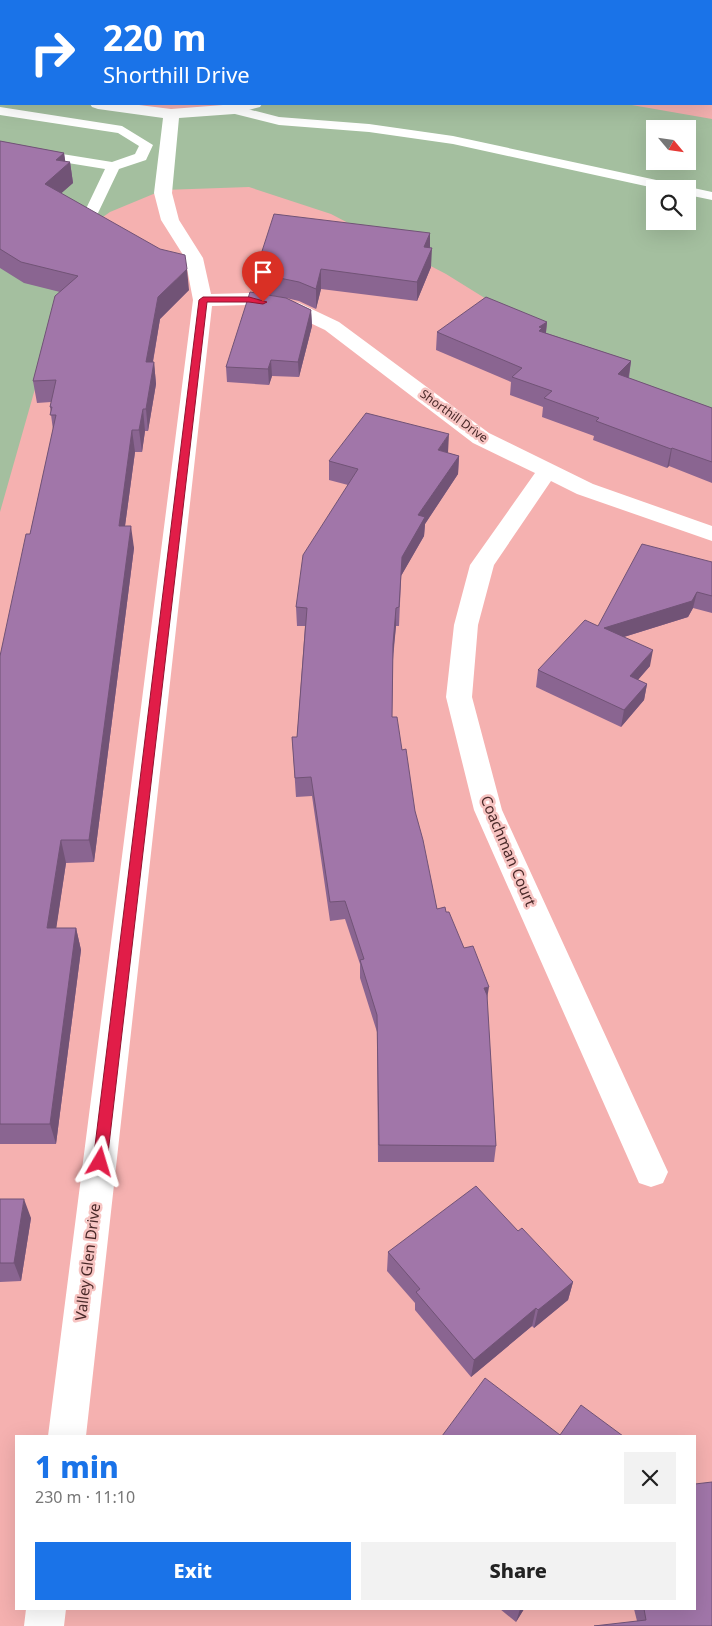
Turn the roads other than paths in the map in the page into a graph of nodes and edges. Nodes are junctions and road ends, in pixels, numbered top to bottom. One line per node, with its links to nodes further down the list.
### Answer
1 (105, 105): 5 (street)
2 (250, 105): 3 (street)
3 (232, 109): 5 (street); 8 (lane)
4 (0, 111): 7 (lane)
5 (171, 114): 12 (street, Valley Glen Drive)
6 (0, 148): 7 (lane)
7 (113, 166): 11 (lane)
8 (646, 182)
9 (696, 192): 10 (lane)
10 (712, 196)
11 (91, 213)
12 (203, 300): 13 (street, Shorthill Drive); 16 (street, Valley Glen Drive)
13 (548, 470): 14 (street, Shorthill Drive); 15 (street, Coachman Court)
14 (712, 534)
15 (651, 1172)
16 (67, 1435)
17 (46, 1610): 18 (street)
18 (44, 1626)

